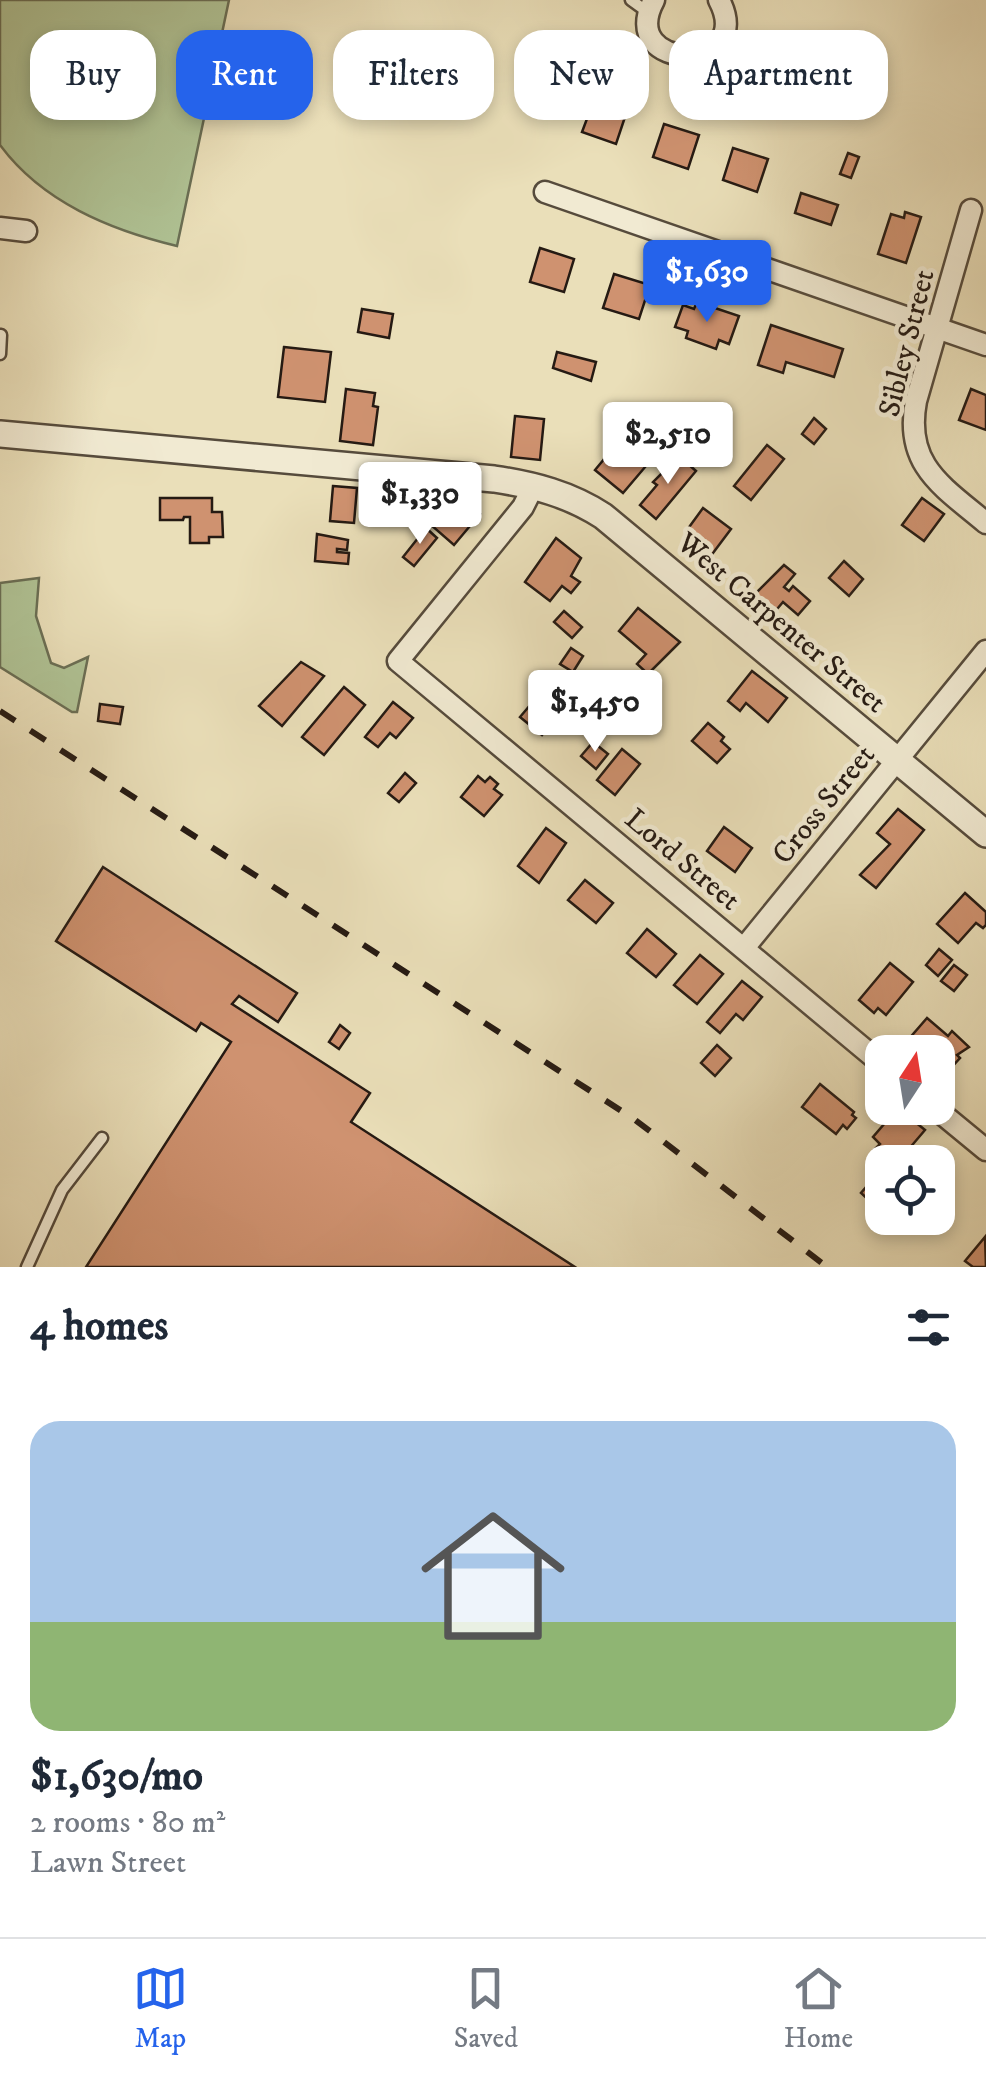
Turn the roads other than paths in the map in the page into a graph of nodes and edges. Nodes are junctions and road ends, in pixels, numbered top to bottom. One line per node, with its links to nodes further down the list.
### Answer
1 (631, 0): 3 (lane)
2 (719, 0): 3 (street)
3 (652, 6)
4 (544, 192): 8 (street)
5 (971, 210): 8 (street, Sibley Street)
6 (0, 228): 7 (street)
7 (26, 231)
8 (938, 328): 10 (street); 14 (street, Sibley Street)
9 (1, 335): 11 (lane)
10 (986, 345)
11 (0, 354)
12 (0, 434): 13 (street, West Carpenter Street)
13 (534, 485): 16 (street, West Carpenter Street); 18 (street, Lord Street)
14 (986, 523)
15 (986, 652): 16 (street, Cross Street)
16 (897, 761): 17 (street, West Carpenter Street); 18 (street, Cross Street)
17 (986, 834)
18 (744, 948): 19 (street, Lord Street)
19 (865, 1050)
20 (955, 1125): 22 (street)
21 (102, 1138): 23 (lane)
22 (986, 1150)
23 (26, 1267)

